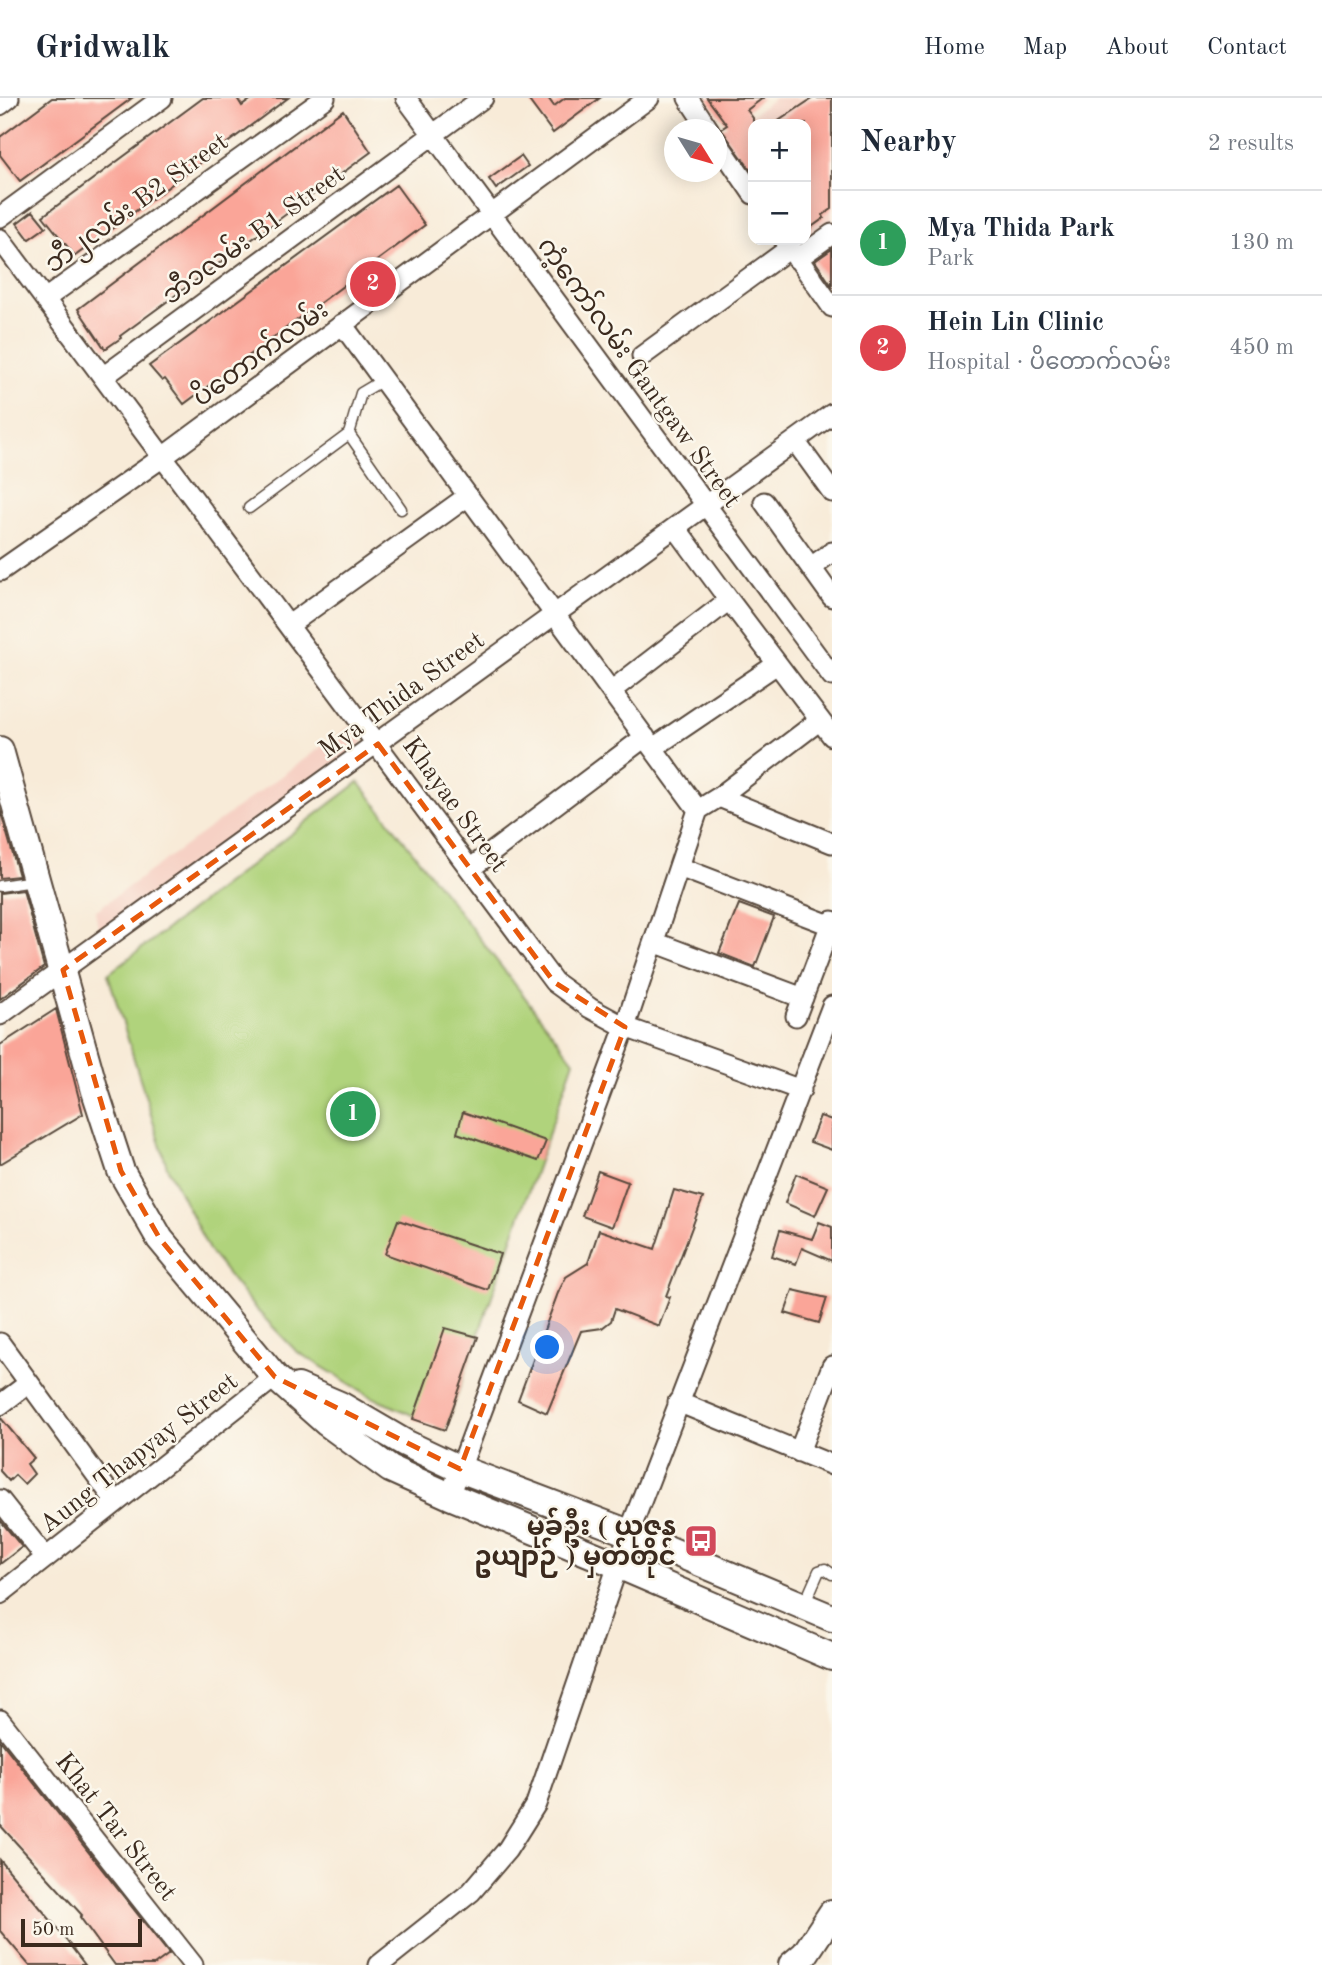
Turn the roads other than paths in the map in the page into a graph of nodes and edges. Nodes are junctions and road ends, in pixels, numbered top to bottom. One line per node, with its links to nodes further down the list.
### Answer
1 (9, 98): 8 (street)
2 (162, 98): 14 (street)
3 (325, 98): 18 (street, ဘီ၂လမ်း B2 Street)
4 (406, 98): 10 (street, ကံ့ကော်လမ်း Gantgaw Street)
5 (483, 98): 10 (street, ဘီ၁လမ်း B1 Street)
6 (649, 98): 13 (street, ပိတောက်လမ်း)
7 (688, 98): 9 (street)
8 (0, 105)
9 (702, 119)
10 (434, 133): 13 (street, ကံ့ကော်လမ်း Gantgaw Street); 22 (street, ဘီ၁လမ်း B1 Street)
11 (727, 156): 12 (street)
12 (748, 187)
13 (492, 214): 20 (street, ပိတောက်လမ်း); 31 (street, ကံ့ကော်လမ်း Gantgaw Street)
14 (0, 217)
15 (832, 234): 17 (street)
16 (0, 239): 18 (street, Khayae Street)
17 (791, 249): 19 (street); 21 (street)
18 (45, 299): 22 (street, Khayae Street)
19 (832, 307)
20 (342, 324): 23 (street); 27 (street, ပိတောက်လမ်း)
21 (642, 356)
22 (103, 377): 27 (street, Khayae Street)
23 (383, 380): 25 (lane); 29 (street)
24 (832, 414): 26 (street, Mya Thida Street)
25 (349, 434): 32 (lane); 33 (lane)
26 (795, 441): 28 (street); 31 (street, Mya Thida Street)
27 (163, 457): 37 (street, ပိတောက်လမ်း); 41 (street, Khayae Street)
28 (832, 492)
29 (468, 496): 40 (street); 41 (street)
30 (764, 502): 36 (street)
31 (705, 506): 34 (street, Mya Thida Street); 43 (street, ကံ့ကော်လမ်း Gantgaw Street)
32 (249, 508)
33 (401, 509)
34 (676, 528): 39 (street); 40 (street, Mya Thida Street)
35 (832, 552): 36 (street)
36 (811, 567): 38 (street)
37 (0, 572)
38 (832, 597)
39 (729, 600): 42 (street); 44 (street)
40 (556, 614): 44 (street); 48 (street, Mya Thida Street)
41 (289, 625): 48 (street, Khayae Street)
42 (777, 664): 45 (street); 47 (street)
43 (832, 676)
44 (611, 691): 47 (street)
45 (820, 720): 46 (street); 50 (street)
46 (832, 736)
47 (649, 743): 51 (street); 54 (street)
48 (378, 744): 54 (street, Khayae Street); 59 (street, Mya Thida Street)
49 (0, 750): 55 (street)
50 (719, 797): 51 (street); 52 (street)
51 (698, 810): 53 (street)
52 (832, 843)
53 (679, 867): 57 (street); 58 (street)
54 (471, 869): 62 (street, Khayae Street)
55 (37, 881): 56 (lane); 59 (street)
56 (0, 886)
57 (831, 923): 58 (street)
58 (654, 942): 62 (street)
59 (62, 970): 61 (street, Mya Thida Street); 66 (street)
60 (832, 1006): 63 (street)
61 (0, 1015)
62 (625, 1027): 63 (street, Khayae Street); 72 (street)
63 (801, 1090): 68 (street)
64 (0, 1343): 67 (street)
65 (832, 1366): 70 (street)
66 (275, 1377): 72 (street); 73 (street); 75 (street, Aung Thapyay Street)
67 (29, 1383): 69 (street); 75 (street)
68 (678, 1402): 70 (street); 76 (street)
69 (0, 1405)
70 (799, 1452): 71 (street)
71 (832, 1465)
72 (460, 1469): 73 (street); 76 (street)
73 (450, 1496): 78 (street)
74 (0, 1500): 77 (street)
75 (116, 1502): 77 (street, Aung Thapyay Street)
76 (629, 1533): 78 (street); 81 (street)
77 (46, 1558): 80 (street, Aung Thapyay Street)
78 (618, 1565): 83 (street); 87 (street)
79 (832, 1574): 81 (lane)
80 (0, 1594)
81 (803, 1606): 82 (street)
82 (832, 1618)
83 (832, 1657)
84 (0, 1720): 86 (street, Khat Tar Street)
85 (832, 1913): 88 (street)
86 (193, 1965)
87 (379, 1965)
88 (792, 1965)

